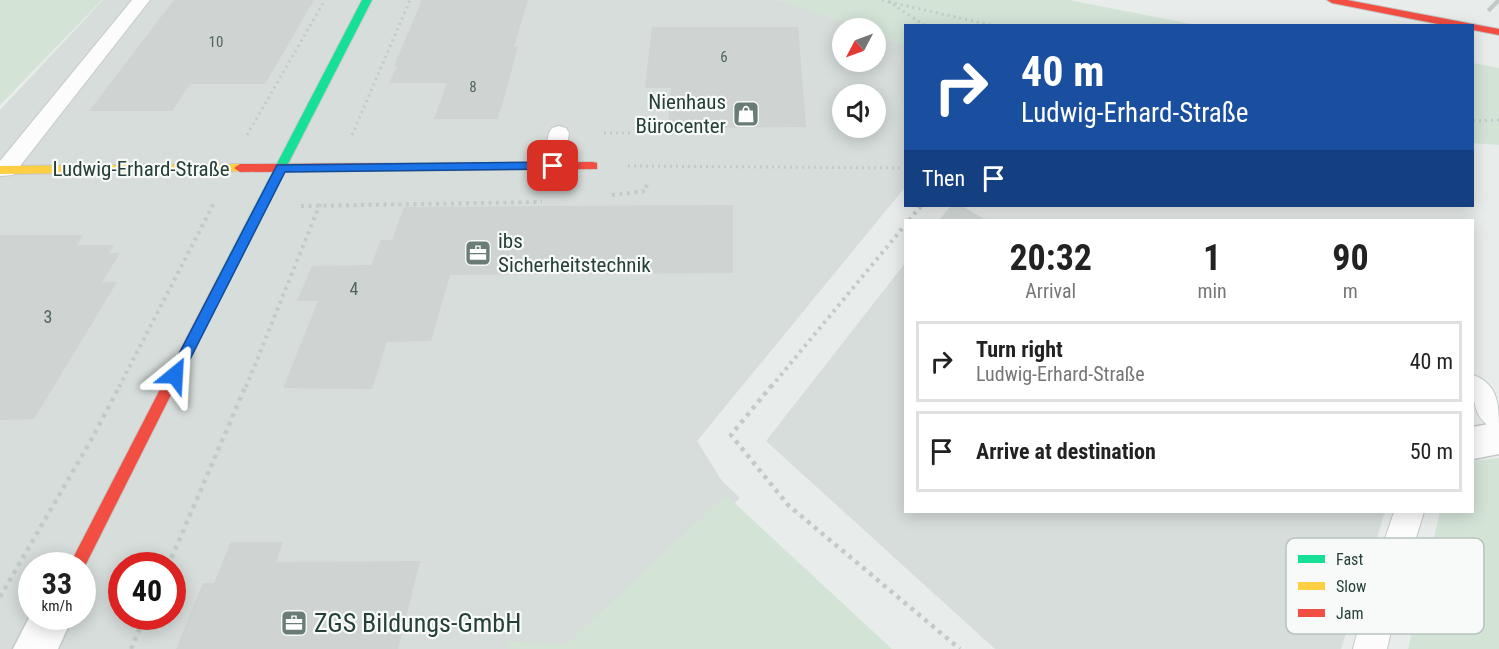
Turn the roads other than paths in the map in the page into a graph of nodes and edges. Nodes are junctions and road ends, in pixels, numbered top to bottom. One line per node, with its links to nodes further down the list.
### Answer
1 (141, 0): 11 (lane)
2 (367, 0): 10 (main road)
3 (1332, 0): 4 (main road)
4 (1456, 24)
5 (1474, 27): 6 (main road)
6 (1499, 32)
7 (559, 133): 8 (lane)
8 (553, 166): 9 (main road, Ludwig-Erhard-Straße); 10 (main road, Ludwig-Erhard-Straße)
9 (593, 166)
10 (281, 168): 11 (main road, Ludwig-Erhard-Straße); 18 (main road)
11 (2, 170)
12 (1474, 387): 13 (lane)
13 (1499, 420)
14 (1499, 438): 15 (street)
15 (1474, 443)
16 (1409, 513): 17 (lane)
17 (1401, 538)
18 (85, 552)
19 (45, 630): 21 (street)
20 (1374, 634): 22 (lane)
21 (35, 649)
22 (1370, 649)

